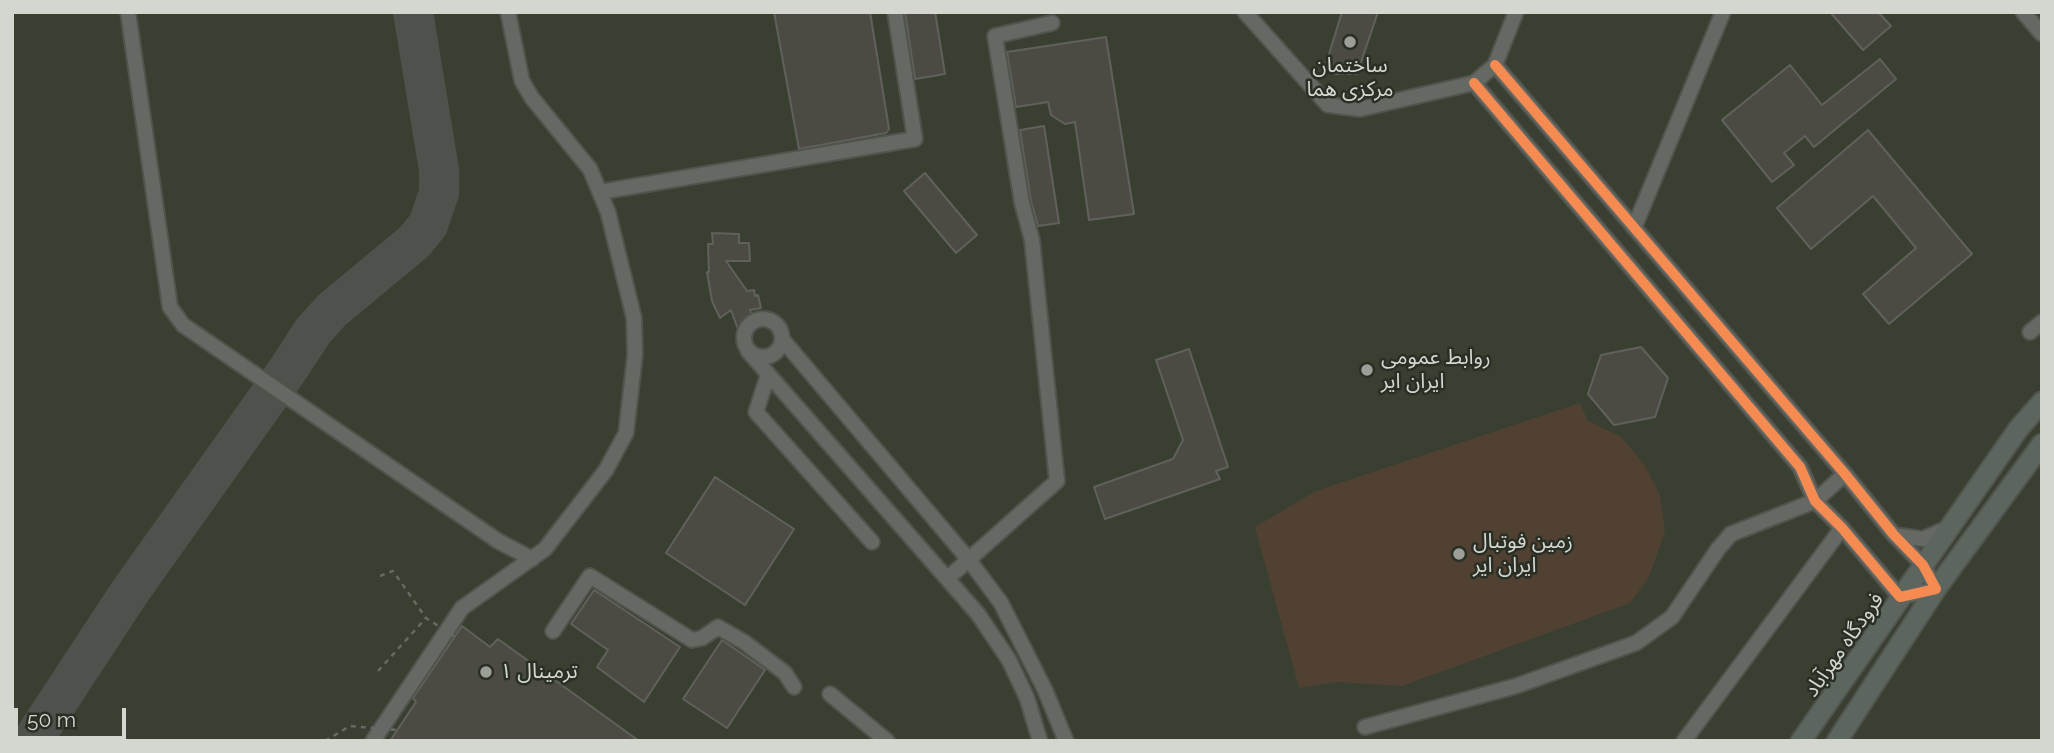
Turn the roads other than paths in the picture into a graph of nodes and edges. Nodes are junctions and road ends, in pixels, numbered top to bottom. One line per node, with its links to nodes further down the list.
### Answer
1 (128, 12): 27 (street)
2 (508, 12): 12 (street)
3 (895, 12): 12 (street)
4 (1245, 12): 11 (street)
5 (1516, 12): 10 (street)
6 (1723, 12): 13 (street)
7 (2023, 12): 9 (street)
8 (1052, 23): 28 (street)
9 (2042, 34)
10 (1495, 65): 11 (street); 13 (street)
11 (1474, 83): 22 (street)
12 (600, 192): 27 (street)
13 (1634, 228): 21 (street)
14 (2042, 322): 15 (street)
15 (2030, 332)
16 (782, 339): 17 (street); 17 (street); 28 (street)
17 (748, 351): 18 (street)
18 (768, 375): 26 (street); 30 (street)
19 (2042, 402): 24 (main road, فرودگاه مهرآباد)
20 (2042, 444): 31 (main road)
21 (1845, 474): 22 (street); 25 (street)
22 (1815, 501): 23 (street); 36 (street)
23 (1842, 527): 32 (street); 41 (street)
24 (1949, 527): 25 (street); 29 (main road, فرودگاه مهرآباد)
25 (1894, 535): 29 (street)
26 (872, 541)
27 (532, 559): 37 (street)
28 (969, 560): 30 (street); 40 (street)
29 (1923, 565): 31 (street); 32 (main road, فرودگاه مهرآباد)
30 (948, 578): 39 (street)
31 (1936, 589): 32 (street); 43 (main road)
32 (1900, 597): 42 (main road, فرودگاه مهرآباد)
33 (553, 631): 34 (street)
34 (794, 687)
35 (830, 694): 38 (street)
36 (1365, 727)
37 (373, 741)
38 (887, 741)
39 (1041, 741)
40 (1066, 741)
41 (1684, 741)
42 (1801, 741)
43 (1837, 741)

